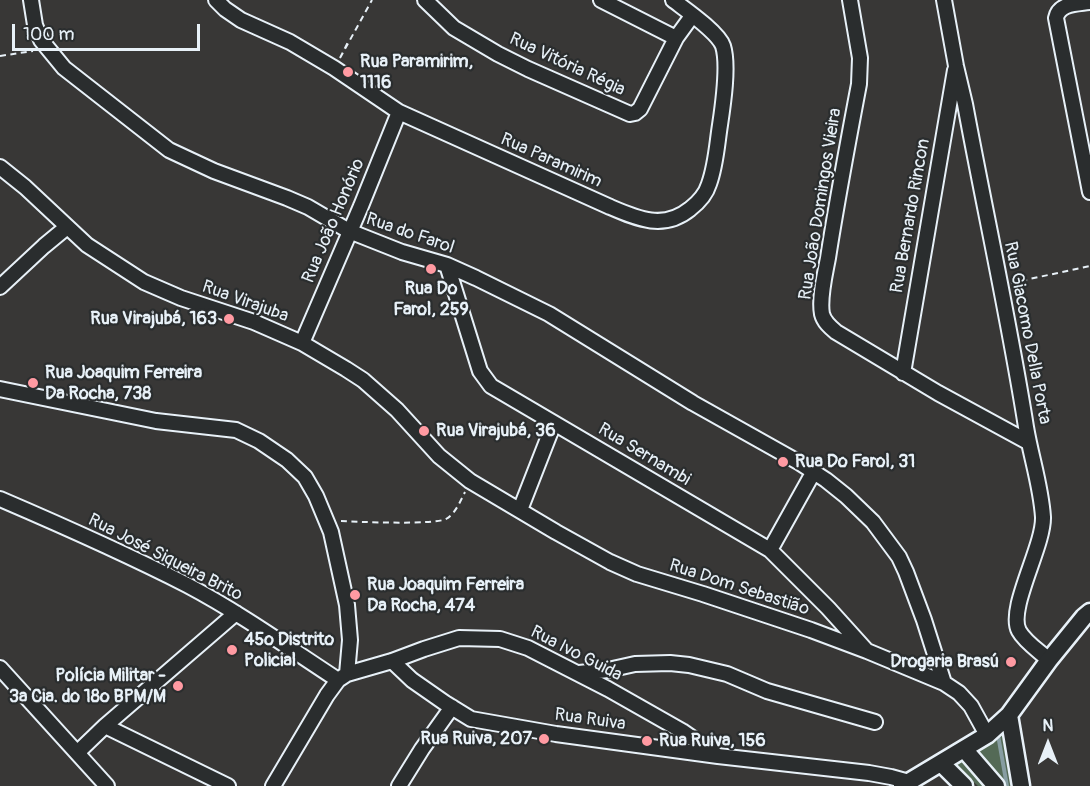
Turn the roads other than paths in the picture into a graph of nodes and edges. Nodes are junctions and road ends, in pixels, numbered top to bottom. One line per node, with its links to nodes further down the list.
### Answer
1 (31, 0): 16 (street, Rua do Farol)
2 (216, 0): 12 (street, Rua Paramirim)
3 (425, 0): 10 (street, Rua Vitória Régia)
4 (601, 0): 10 (street)
5 (672, 0): 9 (street, Rua Paramirim)
6 (850, 0): 20 (street, Rua João Domingos Vieira)
7 (944, 0): 11 (street, Rua Giacomo Della Porta)
8 (1090, 2): 14 (street)
9 (692, 16): 10 (street, Rua Vitória Régia); 12 (street, Rua Paramirim)
10 (676, 38)
11 (956, 66): 20 (street, Rua Bernardo Rincon); 23 (street, Rua Giacomo Della Porta)
12 (399, 112): 16 (street, Rua João Honório)
13 (0, 167): 15 (street, Rua Virajuba)
14 (1090, 192)
15 (67, 227): 18 (street); 19 (street, Rua Virajuba)
16 (349, 231): 17 (street, Rua do Farol); 19 (street, Rua João Honório)
17 (447, 265): 22 (street, Rua Sernambi); 24 (street, Rua do Farol)
18 (0, 287)
19 (302, 343): 25 (street, Rua Virajuba)
20 (903, 373): 23 (street, Rua João Domingos Vieira)
21 (0, 389): 36 (street)
22 (554, 423): 27 (street); 28 (street, Rua Sernambi)
23 (1028, 442): 32 (street, Rua Giacomo Della Porta)
24 (813, 472): 28 (street); 37 (street, Rua do Farol)
25 (470, 481): 27 (street, Rua Dom Sebastião)
26 (0, 499): 30 (street, Rua José Siqueira Brito)
27 (520, 510): 31 (street, Rua Dom Sebastião)
28 (770, 550): 31 (street, Rua Sernambi)
29 (1090, 612): 32 (street)
30 (236, 613): 36 (street, Rua José Siqueira Brito); 41 (street)
31 (867, 651): 37 (street, Rua Dom Sebastião)
32 (1048, 660): 39 (street)
33 (392, 661): 35 (street, Rua Ivo Guida); 36 (street, Rua Ivo Guida); 38 (street, Rua Ruiva)
34 (0, 668): 44 (street)
35 (577, 673): 40 (street); 45 (street, Rua Ivo Guida)
36 (343, 677): 50 (street)
37 (944, 683): 42 (street, Rua Dom Sebastião)
38 (452, 707): 45 (street, Rua Ruiva); 51 (street)
39 (1009, 715): 42 (street); 54 (street)
40 (875, 722)
41 (105, 726): 44 (street); 49 (street)
42 (987, 735): 43 (street)
43 (964, 749): 46 (street); 53 (street)
44 (76, 753): 48 (street)
45 (718, 756): 47 (street, Rua Ruiva)
46 (941, 763): 47 (street); 52 (street)
47 (905, 784)
48 (108, 786)
49 (228, 786)
50 (273, 786)
51 (399, 786)
52 (964, 786)
53 (996, 786)
54 (1021, 786)

